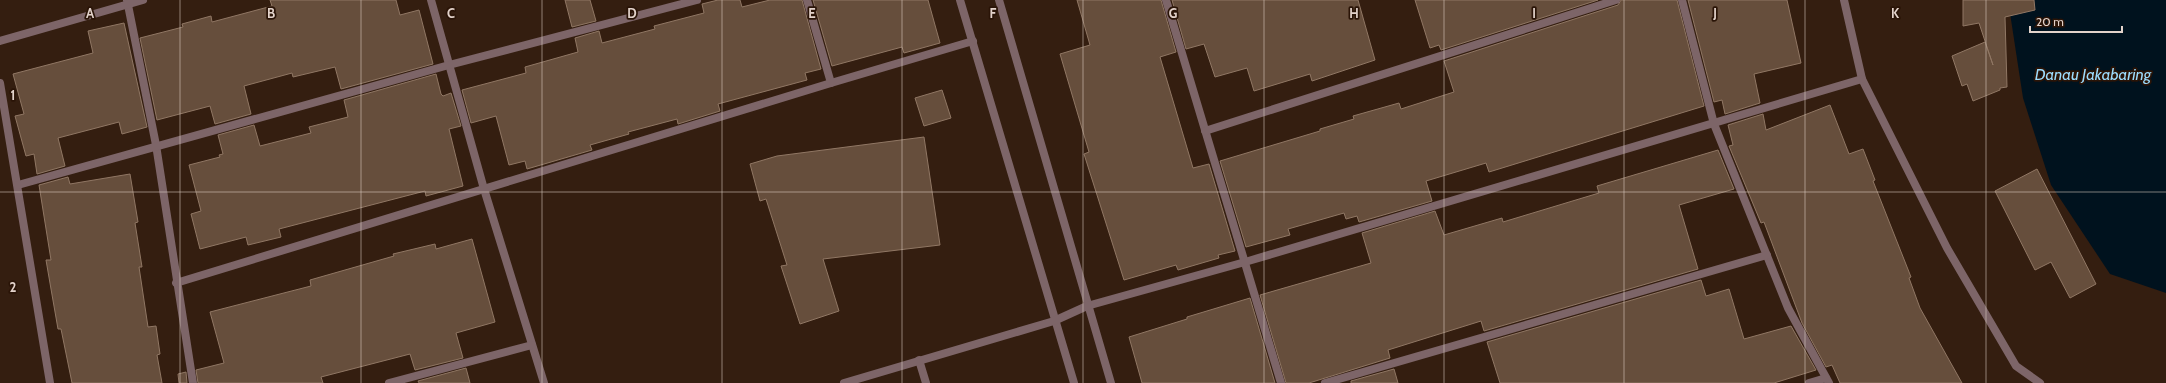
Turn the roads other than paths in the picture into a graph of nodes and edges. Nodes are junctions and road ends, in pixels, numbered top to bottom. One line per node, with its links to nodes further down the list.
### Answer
1 (143, 0): 11 (street)
2 (431, 0): 14 (street)
3 (697, 0): 14 (street)
4 (807, 0): 16 (street)
5 (960, 0): 13 (street)
6 (999, 0): 26 (street)
7 (1166, 0): 19 (street)
8 (1616, 0): 19 (street)
9 (1682, 0): 18 (street)
10 (1844, 0): 15 (street)
11 (127, 2): 12 (street); 20 (street)
12 (0, 41)
13 (973, 42): 16 (street); 27 (street)
14 (449, 65): 20 (street); 22 (street)
15 (1862, 79): 18 (street); 42 (street)
16 (830, 83): 22 (street)
17 (0, 84): 21 (street)
18 (1714, 124): 23 (street); 24 (street)
19 (1205, 131): 24 (street)
20 (156, 145): 21 (street); 25 (street)
21 (18, 185): 31 (street)
22 (484, 189): 25 (street); 28 (street)
23 (1766, 255): 30 (street); 40 (street)
24 (1245, 262): 26 (street); 39 (street)
25 (176, 283): 32 (street)
26 (1087, 306): 27 (street); 38 (street)
27 (1054, 321): 29 (street); 37 (street)
28 (532, 345): 33 (street); 34 (street)
29 (919, 360): 35 (street); 36 (street)
30 (1827, 380): 41 (street)
31 (50, 383)
32 (193, 383)
33 (389, 383)
34 (544, 383)
35 (844, 383)
36 (926, 383)
37 (1074, 383)
38 (1111, 383)
39 (1281, 383)
40 (1325, 383)
41 (1808, 383)
42 (2040, 383)

